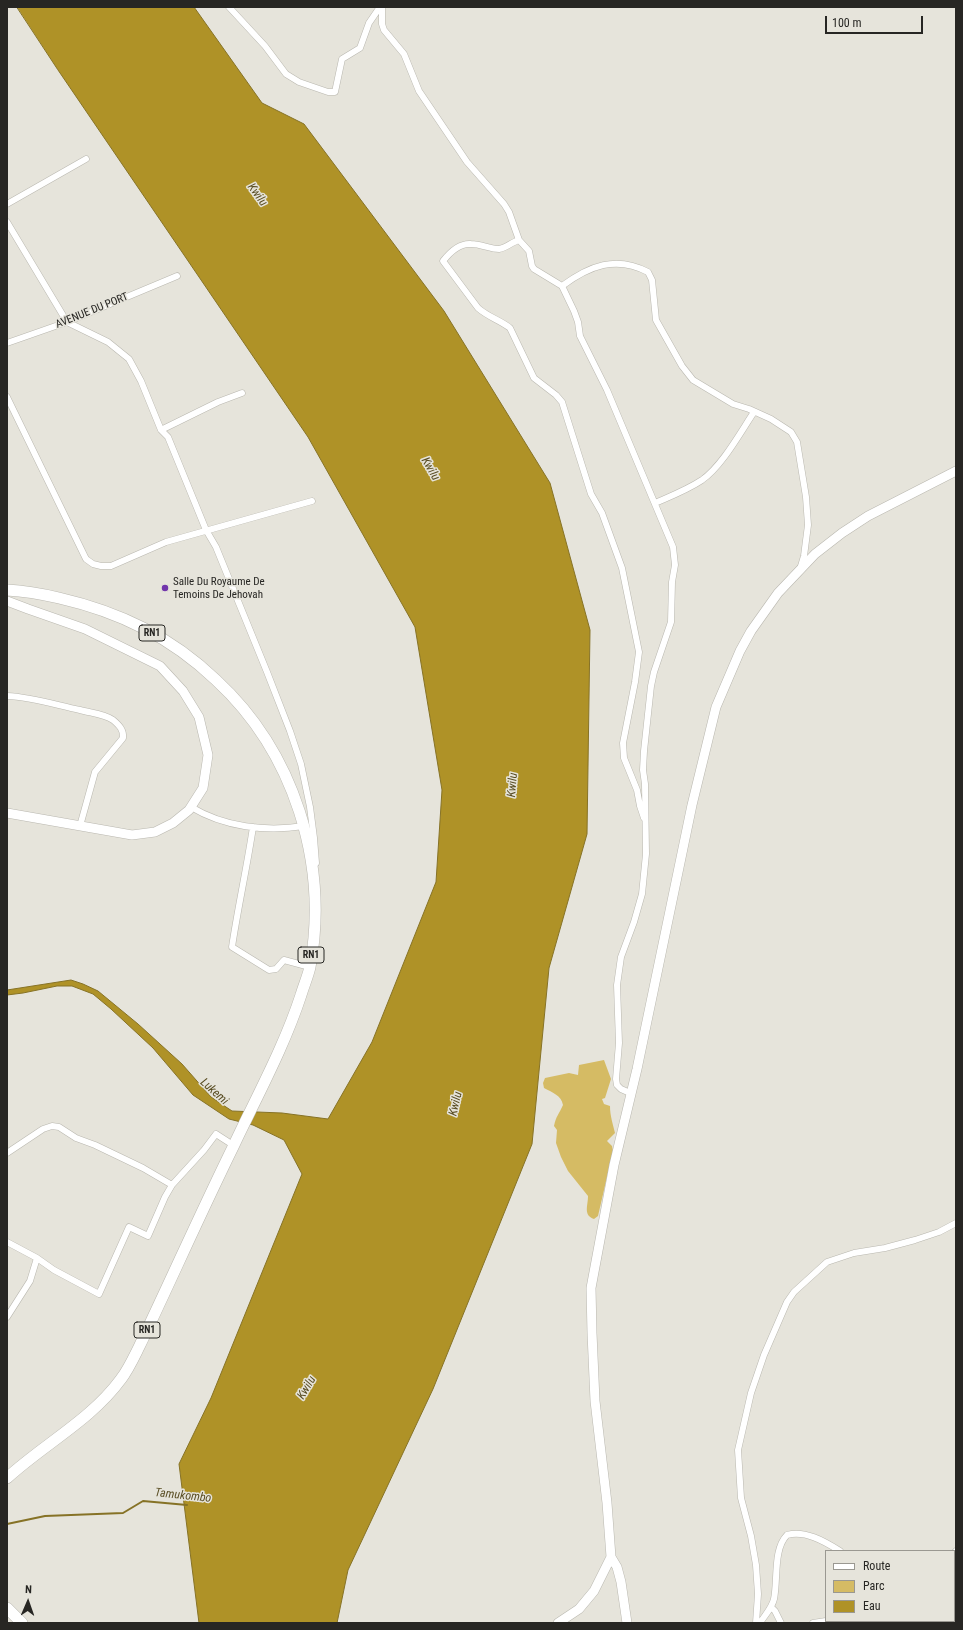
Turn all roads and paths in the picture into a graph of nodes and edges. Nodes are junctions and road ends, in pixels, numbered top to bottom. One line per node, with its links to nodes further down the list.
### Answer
1 (229, 7): 2 (street)
2 (381, 7): 6 (street)
3 (86, 159): 4 (street)
4 (7, 204)
5 (7, 222): 9 (street)
6 (519, 240): 8 (street); 25 (street)
7 (177, 276): 9 (street, AVENUE DU PORT)
8 (562, 286): 13 (street); 17 (street)
9 (67, 322): 10 (street, AVENUE DU PORT); 14 (street)
10 (7, 343)
11 (242, 392): 14 (street)
12 (7, 397): 18 (street)
13 (754, 412): 17 (street); 19 (street)
14 (160, 430): 18 (street)
15 (956, 471): 19 (main road)
16 (312, 501): 18 (street)
17 (655, 503): 25 (street)
18 (206, 530): 29 (street)
19 (800, 569): 31 (main road)
20 (7, 590): 27 (highway, RN1)
21 (7, 600): 23 (main road)
22 (7, 696): 26 (street)
23 (190, 807): 26 (main road); 28 (street)
24 (7, 813): 26 (main road)
25 (645, 819): 31 (street)
26 (80, 826)
27 (304, 826): 28 (street); 29 (highway, RN1)
28 (253, 827): 30 (street)
29 (315, 900): 30 (highway, RN1)
30 (310, 967): 32 (highway, RN1)
31 (630, 1093): 41 (main road)
32 (234, 1144): 34 (street); 39 (highway, RN1)
33 (7, 1153): 34 (street)
34 (172, 1185): 37 (street)
35 (956, 1223): 48 (street)
36 (7, 1242): 37 (street)
37 (37, 1258): 38 (street)
38 (7, 1317)
39 (7, 1478)
40 (838, 1550): 42 (street)
41 (611, 1557): 46 (main road); 47 (main road)
42 (771, 1607): 49 (street); 50 (street)
43 (7, 1608): 45 (highway)
44 (825, 1621): 51 (street)
45 (22, 1623)
46 (558, 1623)
47 (627, 1623)
48 (756, 1623)
49 (760, 1623)
50 (781, 1623)
51 (812, 1623)

